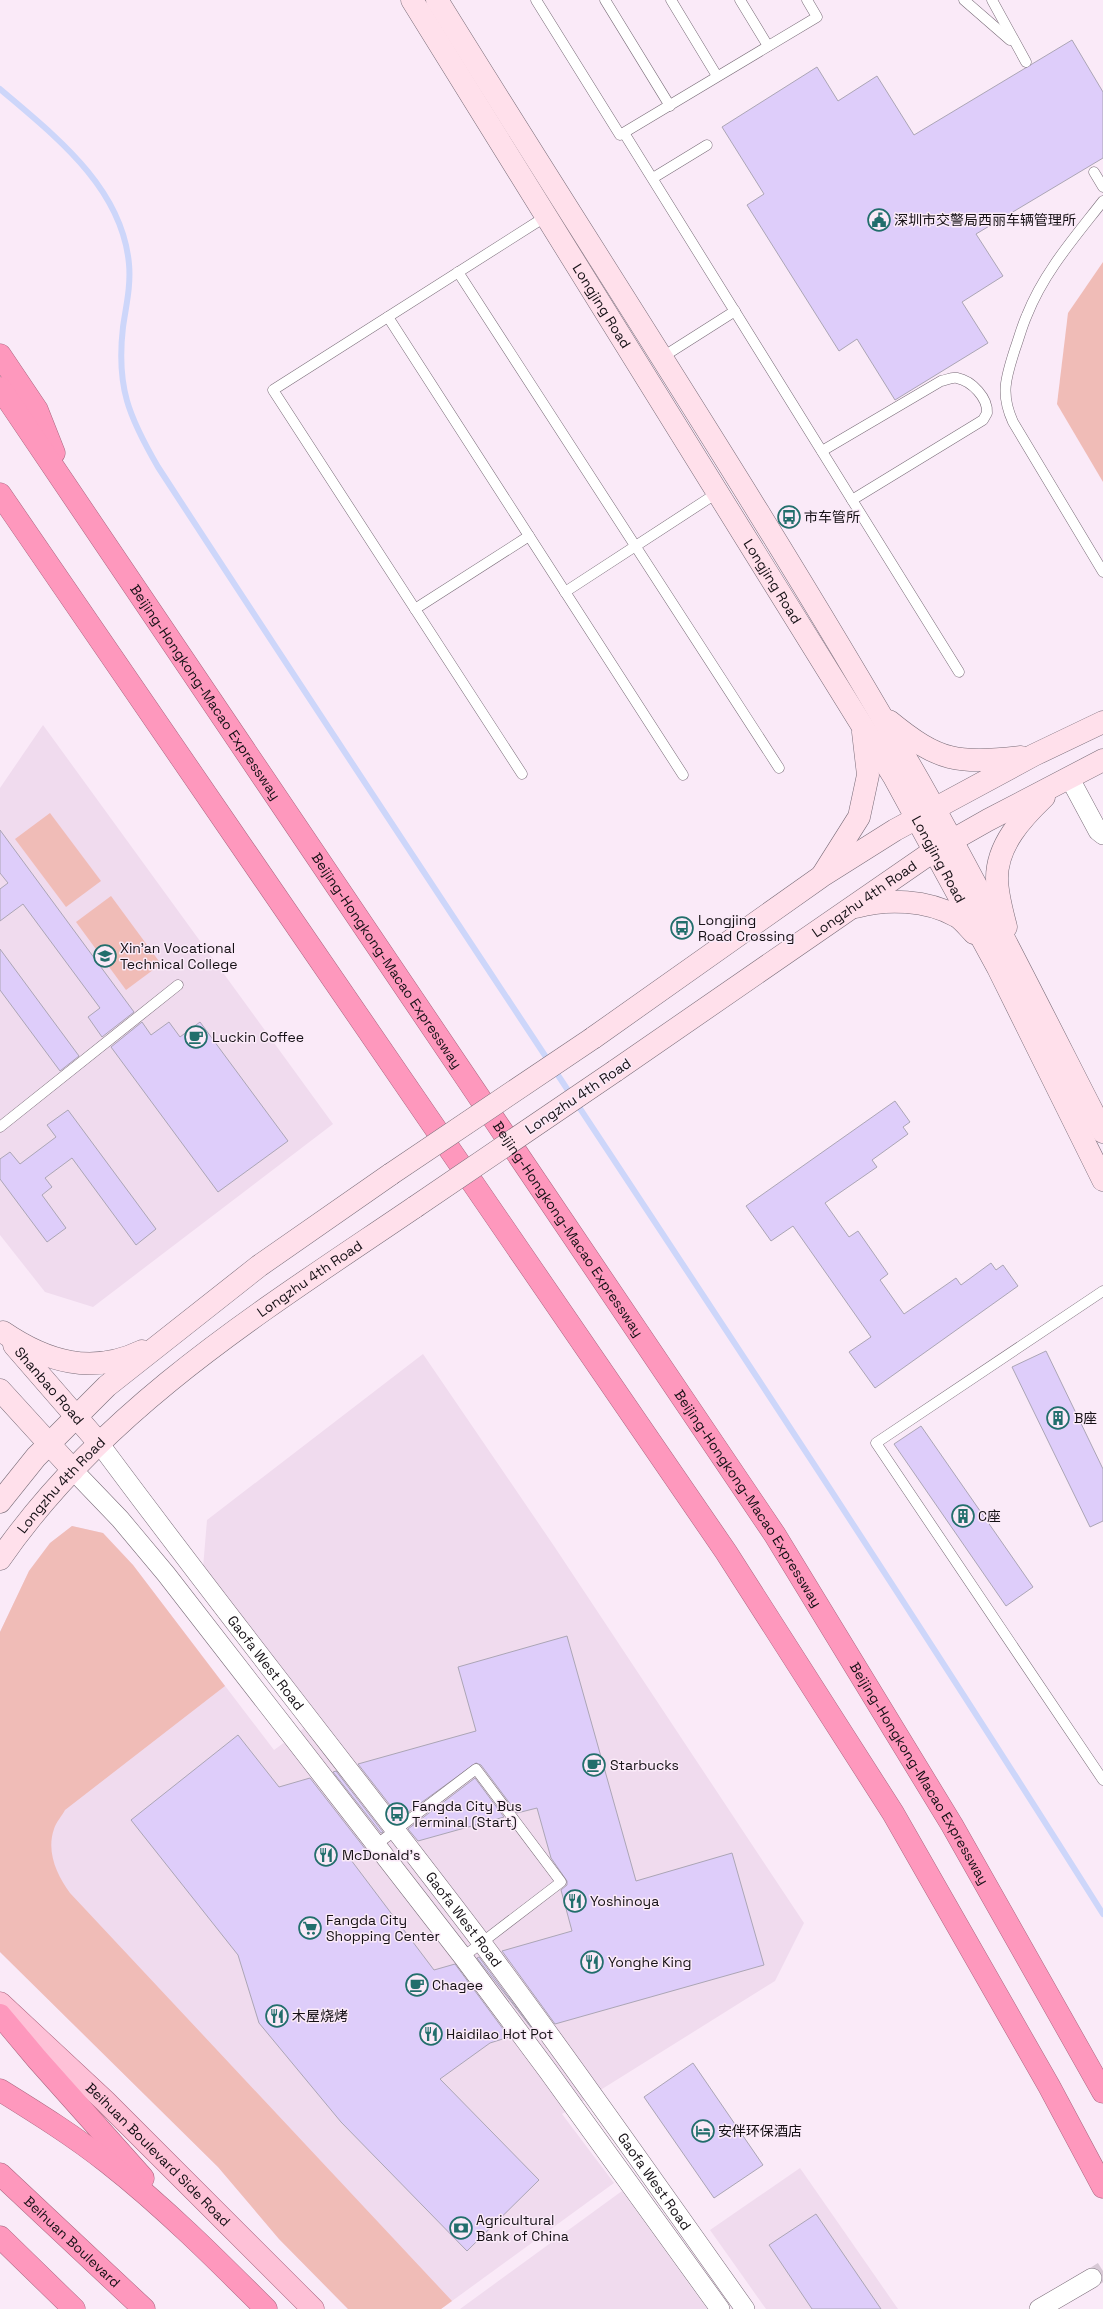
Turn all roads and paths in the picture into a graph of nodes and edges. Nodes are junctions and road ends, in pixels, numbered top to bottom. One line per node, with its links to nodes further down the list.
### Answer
1 (412, 0): 21 (main road, Longjing Road)
2 (437, 0): 26 (main road, Longjing Road)
3 (536, 0): 15 (lane)
4 (605, 0): 14 (lane)
5 (671, 0): 13 (lane)
6 (740, 0): 11 (lane)
7 (807, 0): 11 (lane)
8 (964, 0): 10 (lane)
9 (992, 0): 10 (lane)
10 (1014, 43): 12 (lane)
11 (768, 46): 13 (lane)
12 (1026, 62)
13 (717, 76): 14 (lane)
14 (670, 106): 15 (lane)
15 (624, 133): 18 (lane)
16 (707, 145): 18 (lane)
17 (1094, 172): 19 (lane)
18 (652, 178): 23 (lane)
19 (1103, 187)
20 (1103, 201): 28 (lane)
21 (545, 217): 22 (lane); 32 (main road, Longjing Road)
22 (458, 272): 24 (lane); 36 (lane)
23 (735, 311): 26 (lane); 30 (lane)
24 (388, 317): 35 (lane); 39 (lane)
25 (0, 355): 31 (highway)
26 (661, 358): 41 (main road, Longjing Road)
27 (0, 388): 31 (highway, Beijing-Hongkong-Macao Expressway)
28 (1005, 403): 29 (lane); 37 (lane)
29 (987, 407): 30 (lane); 34 (lane)
30 (822, 451): 34 (lane)
31 (69, 490): 77 (highway, Beijing-Hongkong-Macao Expressway)
32 (717, 493): 36 (lane); 41 (main road, Longjing Road)
33 (0, 494): 79 (highway)
34 (852, 500): 40 (lane)
35 (529, 536): 38 (lane); 39 (lane)
36 (636, 546): 38 (lane); 45 (lane)
37 (1103, 572)
38 (565, 592): 47 (lane)
39 (415, 609): 46 (lane)
40 (959, 672)
41 (871, 719): 43 (main road); 49 (main road, Longjing Road); 52 (main road)
42 (1103, 722): 43 (main road)
43 (1034, 755): 49 (main road)
44 (1103, 760): 48 (main road, Longzhu 4th Road)
45 (779, 768)
46 (522, 774)
47 (683, 775)
48 (1069, 777): 50 (street); 51 (main road, Longzhu 4th Road); 54 (main road)
49 (925, 813): 51 (main road, Longjing Road); 52 (main road)
50 (1103, 835)
51 (943, 845): 53 (main road, Longzhu 4th Road); 54 (main road, Longjing Road)
52 (822, 876): 61 (main road, bridge)
53 (837, 917): 54 (main road); 64 (main road, Longzhu 4th Road, bridge)
54 (1005, 961): 57 (main road, Longjing Road); 58 (main road, Longjing Road)
55 (178, 985): 56 (lane)
56 (0, 1127)
57 (1103, 1132)
58 (1103, 1180)
59 (1103, 1291): 69 (lane)
60 (2, 1330): 61 (main road); 63 (main road, Shanbao Road)
61 (168, 1338): 63 (main road)
62 (0, 1390): 65 (main road)
63 (76, 1417): 64 (main road, Shanbao Road); 65 (main road)
64 (99, 1443): 66 (main road, Longzhu 4th Road); 70 (street, Gaofa West Road)
65 (49, 1444): 66 (main road); 67 (main road)
66 (73, 1470): 68 (main road, Longzhu 4th Road); 71 (street, Gaofa West Road)
67 (0, 1502)
68 (0, 1559)
69 (1103, 1780)
70 (394, 1831): 71 (lane); 72 (street, Gaofa West Road); 72 (lane)
71 (376, 1844): 73 (street, Gaofa West Road)
72 (481, 1943): 73 (lane); 88 (street, Gaofa West Road)
73 (463, 1957): 87 (street, Gaofa West Road)
74 (0, 2003): 86 (main road, Beihuan Boulevard Side Road)
75 (0, 2015): 81 (highway)
76 (0, 2090): 81 (highway)
77 (1103, 2092)
78 (0, 2174): 84 (highway, Beihuan Boulevard)
79 (1103, 2187)
80 (0, 2237): 83 (highway)
81 (210, 2253): 85 (highway)
82 (1092, 2278): 89 (street)
83 (74, 2309)
84 (144, 2309)
85 (266, 2309)
86 (313, 2309)
87 (720, 2309)
88 (745, 2309)
89 (1039, 2309)

